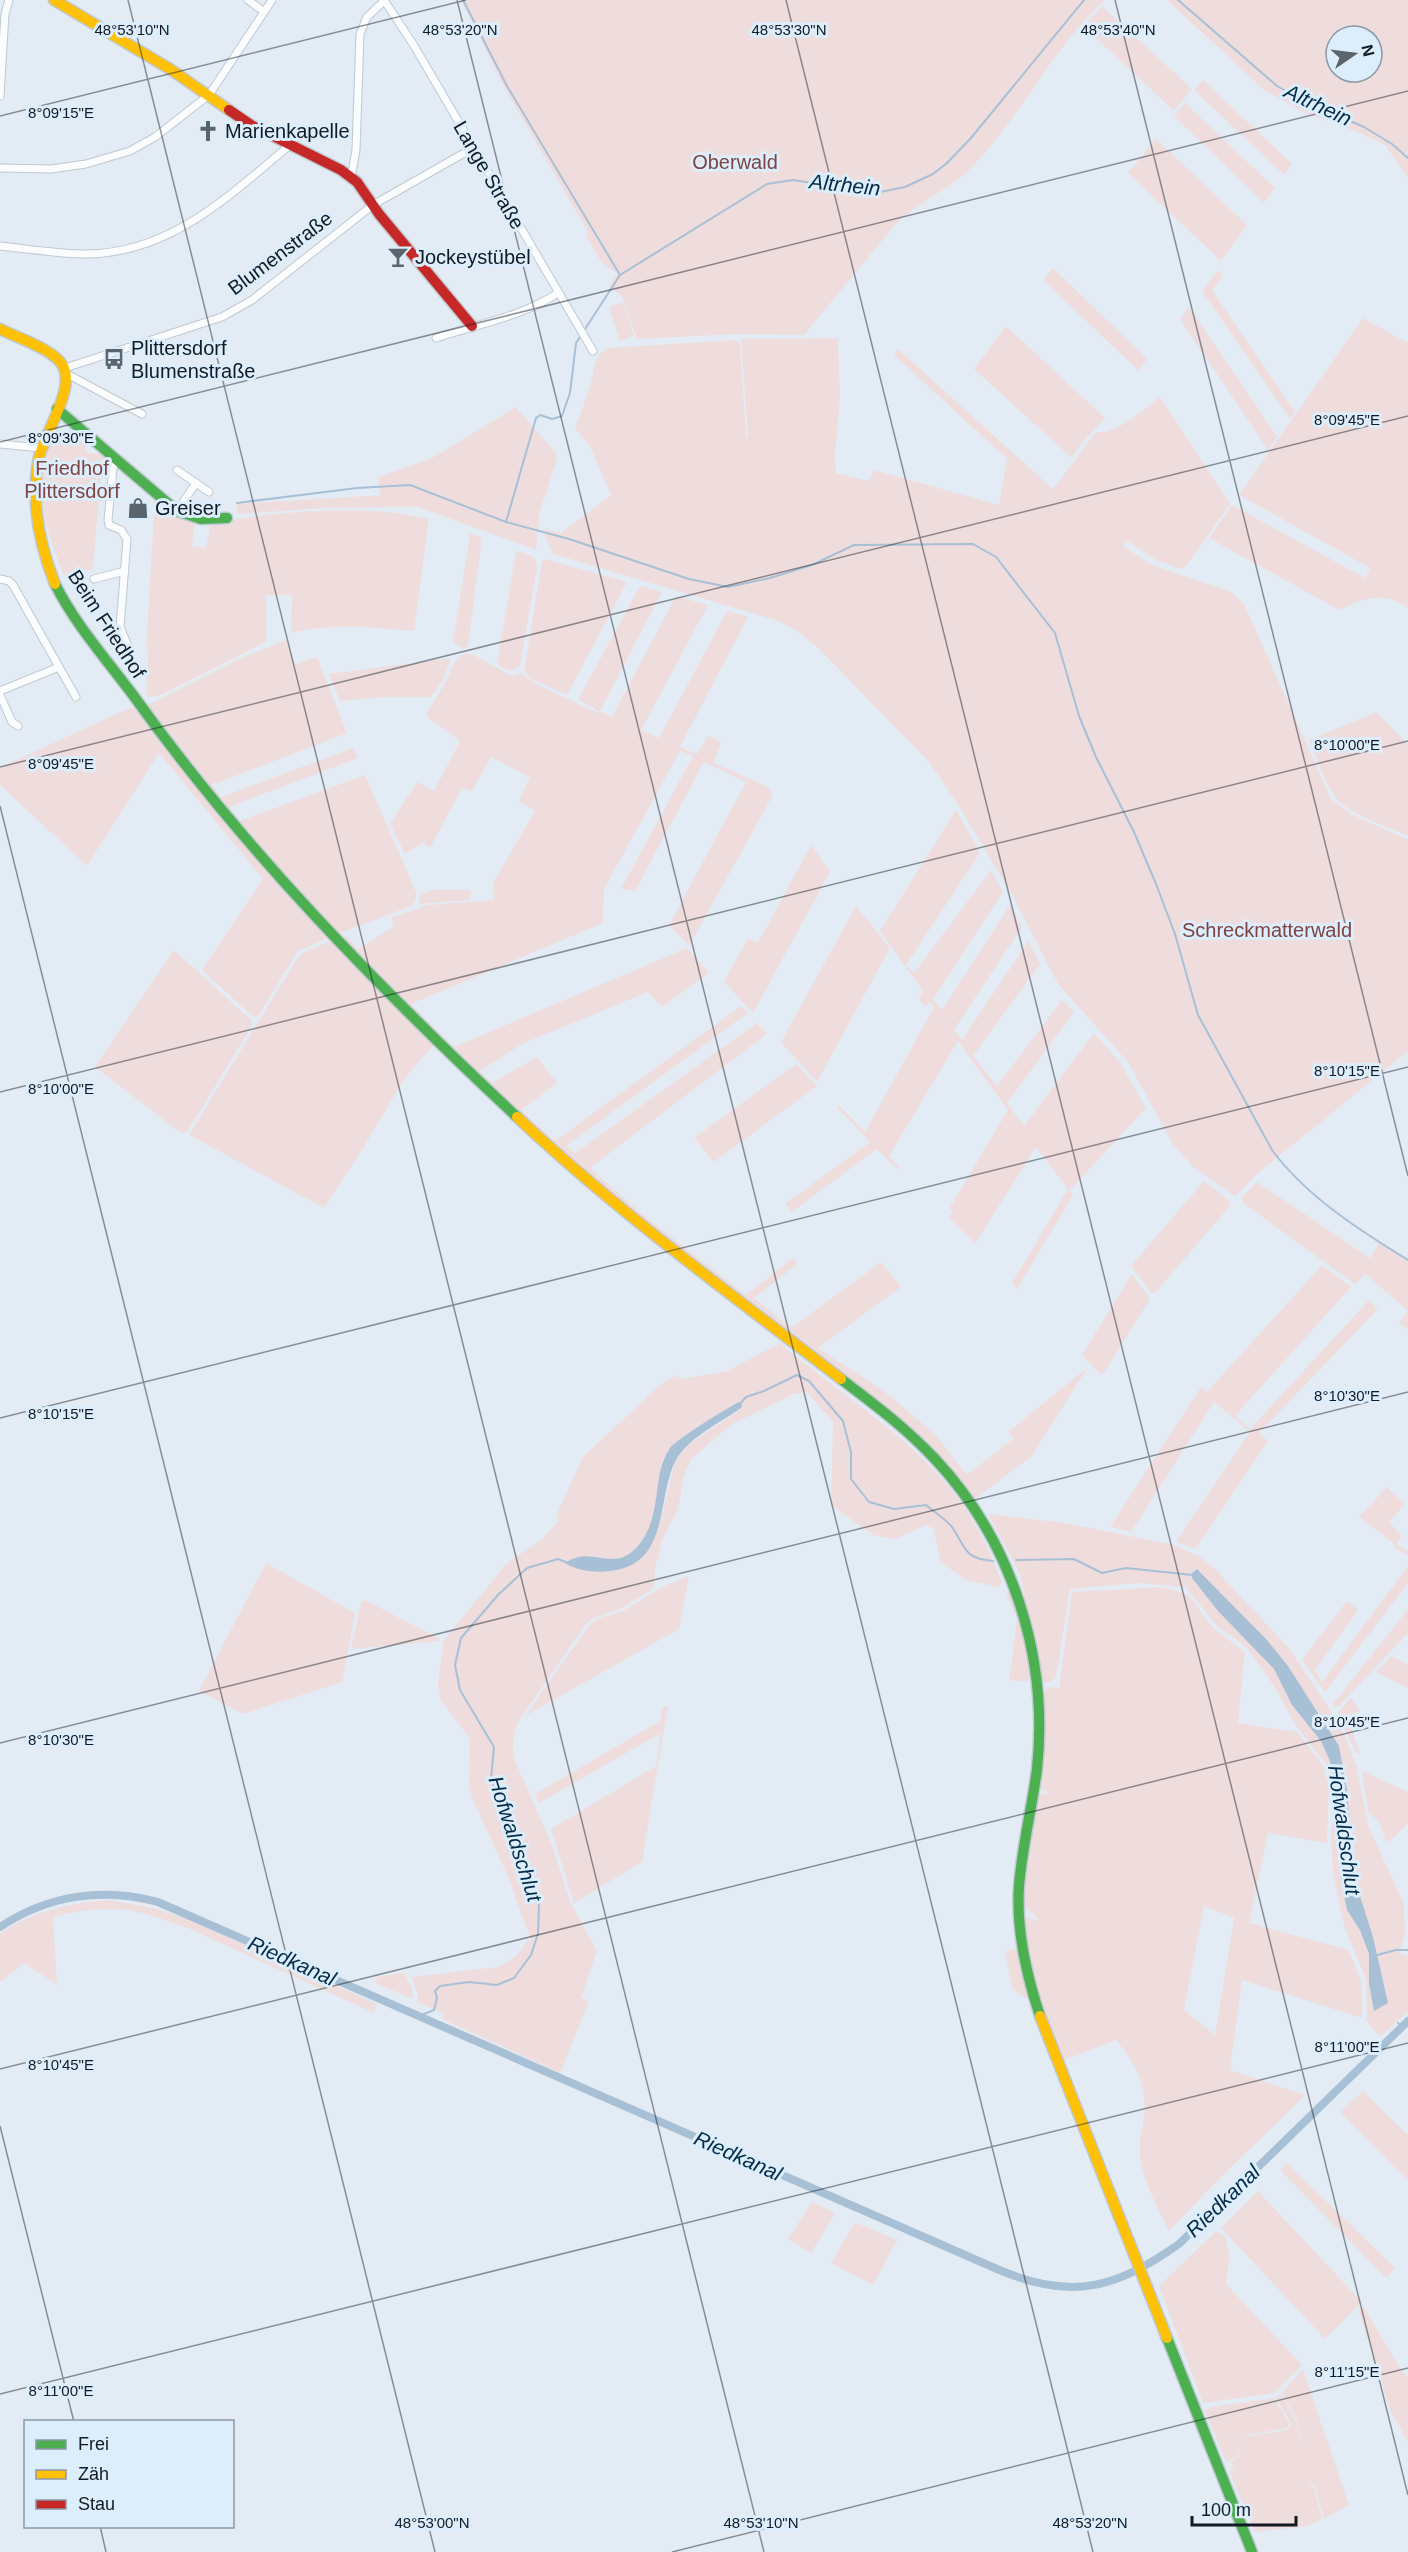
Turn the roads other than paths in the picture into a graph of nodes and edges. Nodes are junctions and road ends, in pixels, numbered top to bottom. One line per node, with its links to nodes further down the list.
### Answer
1 (9, 0): 7 (street)
2 (54, 0): 8 (main road)
3 (248, 0): 6 (street)
4 (272, 0): 6 (street)
5 (384, 0): 11 (street, Lange Straße); 13 (street)
6 (263, 11): 8 (street)
7 (0, 85): 9 (street)
8 (208, 95): 10 (main road); 12 (street)
9 (0, 96)
10 (290, 145): 13 (main road); 15 (street)
11 (473, 148): 14 (street, Blumenstraße); 16 (street, Lange Straße)
12 (0, 168)
13 (351, 178): 14 (main road)
14 (373, 206): 17 (main road); 21 (street, Blumenstraße)
15 (0, 246)
16 (558, 293): 17 (street); 20 (street, Lange Straße)
17 (472, 326): 19 (street)
18 (0, 329): 21 (main road)
19 (436, 338)
20 (592, 351)
21 (66, 371): 22 (main road, Beim Friedhof); 23 (street)
22 (57, 409): 25 (main road, Beim Friedhof); 26 (main road)
23 (142, 414)
24 (0, 444): 25 (street)
25 (41, 448): 40 (main road, Beim Friedhof)
26 (117, 461): 30 (main road); 32 (street)
27 (177, 470): 28 (street)
28 (196, 483): 29 (street); 30 (street)
29 (209, 492)
30 (177, 511): 31 (main road)
31 (227, 518)
32 (125, 572): 34 (street); 35 (street)
33 (0, 579): 36 (street)
34 (94, 579)
35 (128, 646)
36 (59, 667): 37 (street); 38 (street)
37 (0, 693): 39 (street)
38 (76, 697)
39 (18, 726)
40 (1252, 2552)

